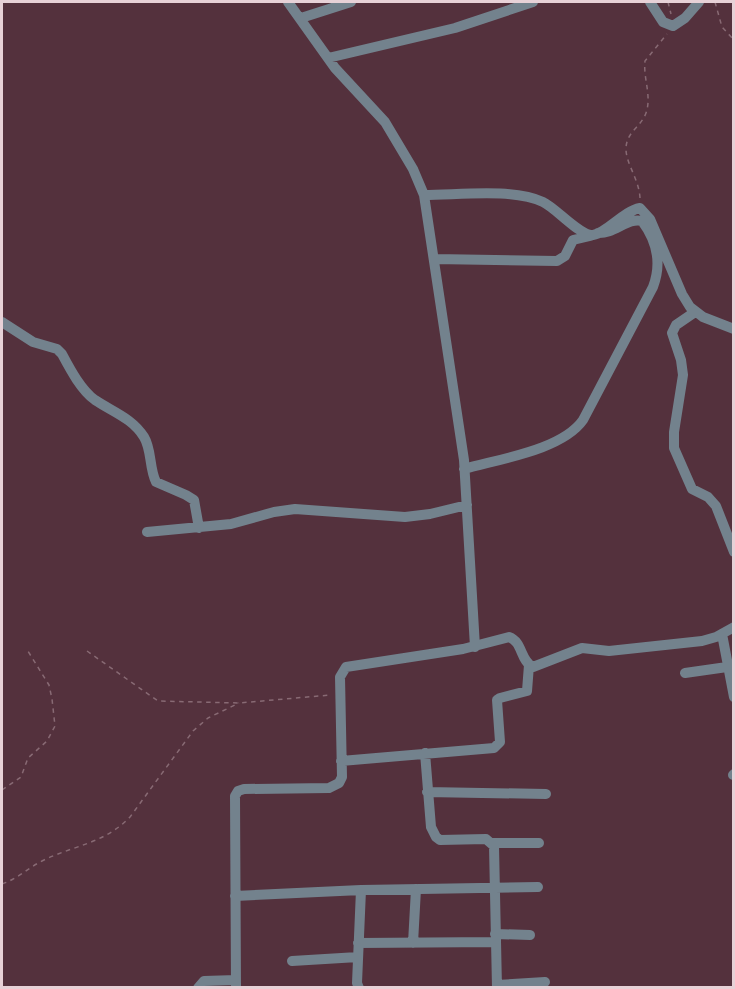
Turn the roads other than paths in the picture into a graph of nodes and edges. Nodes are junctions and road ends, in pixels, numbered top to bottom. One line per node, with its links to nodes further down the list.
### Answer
1 (288, 2): 6 (street)
2 (351, 2): 6 (street)
3 (533, 2): 7 (street)
4 (650, 2): 5 (street)
5 (699, 2)
6 (301, 18): 7 (street)
7 (328, 58): 8 (street)
8 (424, 195): 9 (street); 10 (street)
9 (596, 234): 10 (street); 11 (street); 14 (street)
10 (435, 259): 14 (street)
11 (695, 312): 13 (street); 18 (street)
12 (2, 322): 16 (street)
13 (734, 329)
14 (464, 469): 15 (street)
15 (467, 505): 16 (street); 21 (street)
16 (199, 528): 17 (street)
17 (147, 532)
18 (734, 552)
19 (734, 627): 20 (street)
20 (722, 634): 22 (street); 23 (street)
21 (475, 647): 22 (street); 27 (street)
22 (529, 665): 26 (street)
23 (727, 667): 24 (street); 25 (street)
24 (685, 673)
25 (734, 696)
26 (425, 753): 27 (street); 28 (street)
27 (341, 761): 36 (street)
28 (428, 792): 29 (street); 30 (street)
29 (546, 794)
30 (492, 843): 31 (street); 33 (street)
31 (538, 843)
32 (538, 887): 33 (street)
33 (494, 888): 34 (street); 38 (street)
34 (416, 889): 35 (street); 39 (street)
35 (361, 890): 36 (street); 40 (street)
36 (235, 896): 44 (street)
37 (530, 935): 38 (street)
38 (496, 938): 39 (street); 45 (street)
39 (413, 942): 40 (street)
40 (358, 943): 41 (street)
41 (358, 957): 42 (street); 47 (street)
42 (292, 961)
43 (545, 982): 45 (street)
44 (236, 984): 46 (street)
45 (497, 986)
46 (198, 987)
47 (358, 987)

